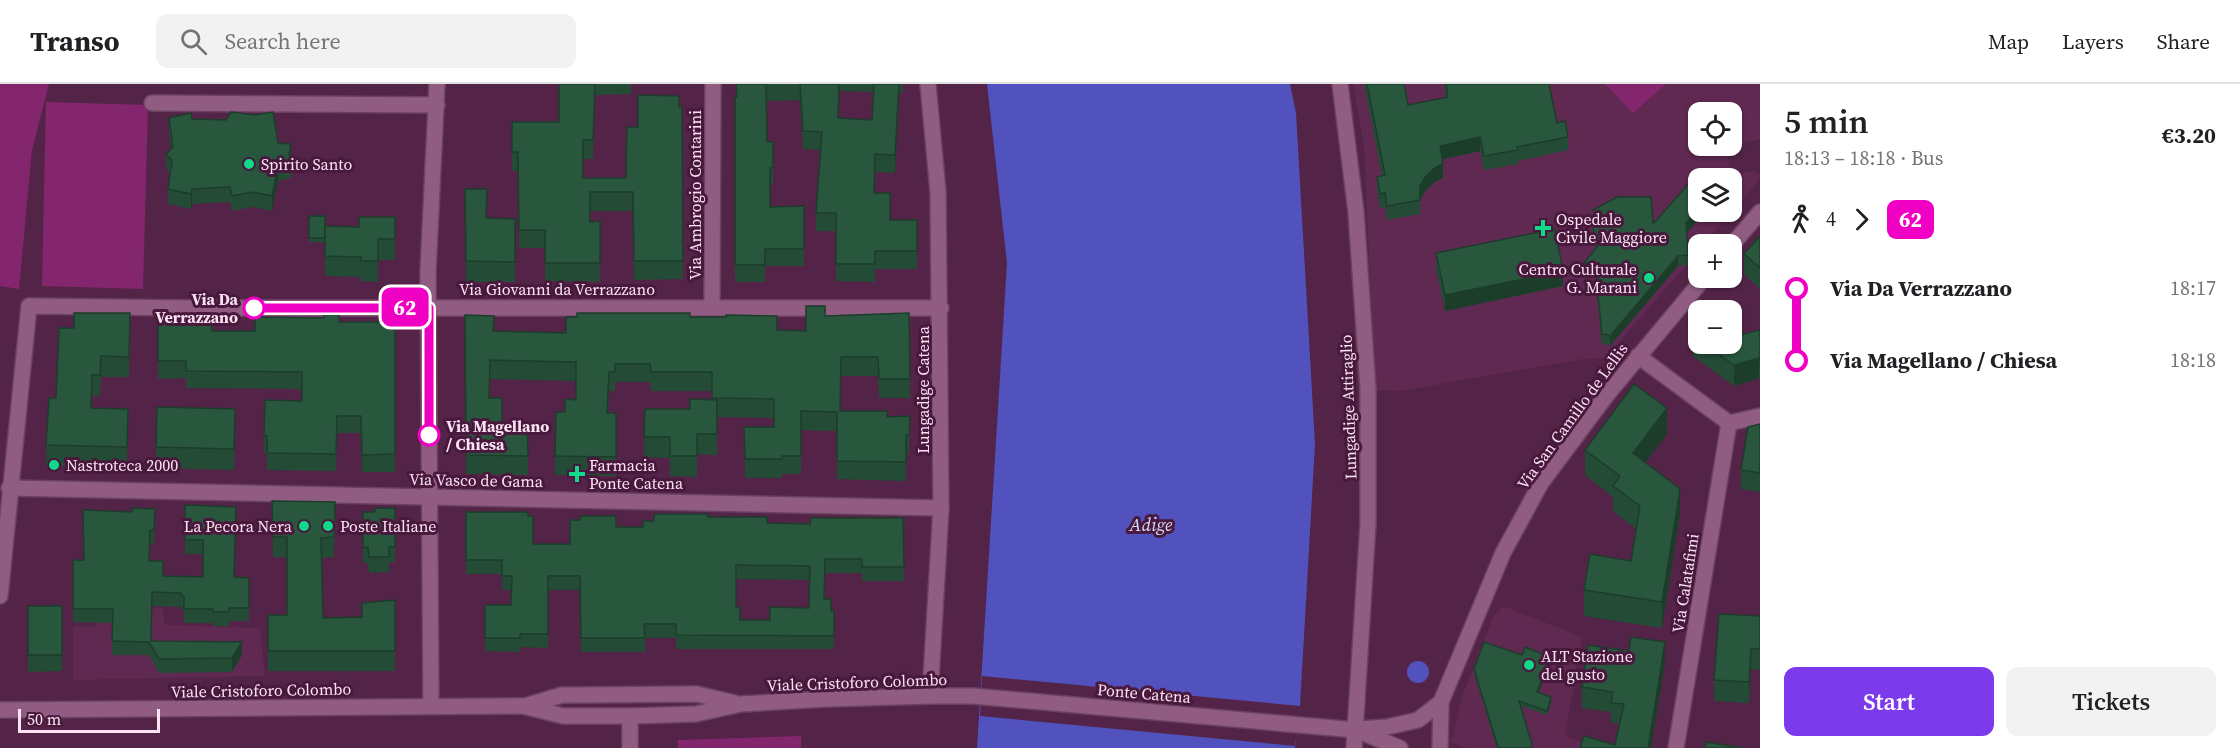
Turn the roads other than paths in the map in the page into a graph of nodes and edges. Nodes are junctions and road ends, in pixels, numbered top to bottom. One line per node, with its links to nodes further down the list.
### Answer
1 (437, 84): 6 (street)
2 (713, 84): 10 (street, Via Ambrogio Contarini)
3 (928, 84): 12 (street, Lungadige Catena)
4 (1340, 84): 28 (street, Lungadige Attiraglio)
5 (152, 104): 6 (street)
6 (437, 105): 11 (street)
7 (1760, 212): 8 (street)
8 (1741, 234)
9 (1696, 288): 13 (street, Via San Camillo de Lellis)
10 (712, 307): 11 (street, Via Giovanni da Verrazzano); 12 (street, Via Giovanni da Verrazzano)
11 (429, 308): 16 (street, Via Giovanni da Verrazzano); 17 (street)
12 (941, 308): 18 (street, Lungadige Catena)
13 (1638, 356): 15 (street); 22 (street, Via San Camillo de Lellis)
14 (1760, 416): 15 (street)
15 (1729, 423): 33 (street, Via Calatafimi)
16 (9, 488): 17 (street, Via Vasco de Gama); 19 (street)
17 (429, 496): 18 (street, Via Vasco de Gama); 24 (street)
18 (941, 508): 20 (street, Lungadige Catena)
19 (0, 596)
20 (930, 696): 21 (street, Viale Cristoforo Colombo); 23 (street, Viale Cristoforo Colombo)
21 (973, 696): 28 (street, Ponte Catena)
22 (1441, 702): 28 (street); 32 (street)
23 (741, 704): 25 (street, Viale Cristoforo Colombo); 27 (street, Viale Cristoforo Colombo)
24 (431, 706): 25 (street, Viale Cristoforo Colombo); 26 (street, Viale Cristoforo Colombo)
25 (523, 706): 27 (street, Viale Cristoforo Colombo)
26 (0, 710)
27 (630, 716): 29 (street)
28 (1356, 730): 30 (street, Lungadige Attiraglio); 31 (street)
29 (630, 748)
30 (1354, 748)
31 (1400, 748)
32 (1440, 748)
33 (1676, 748)

